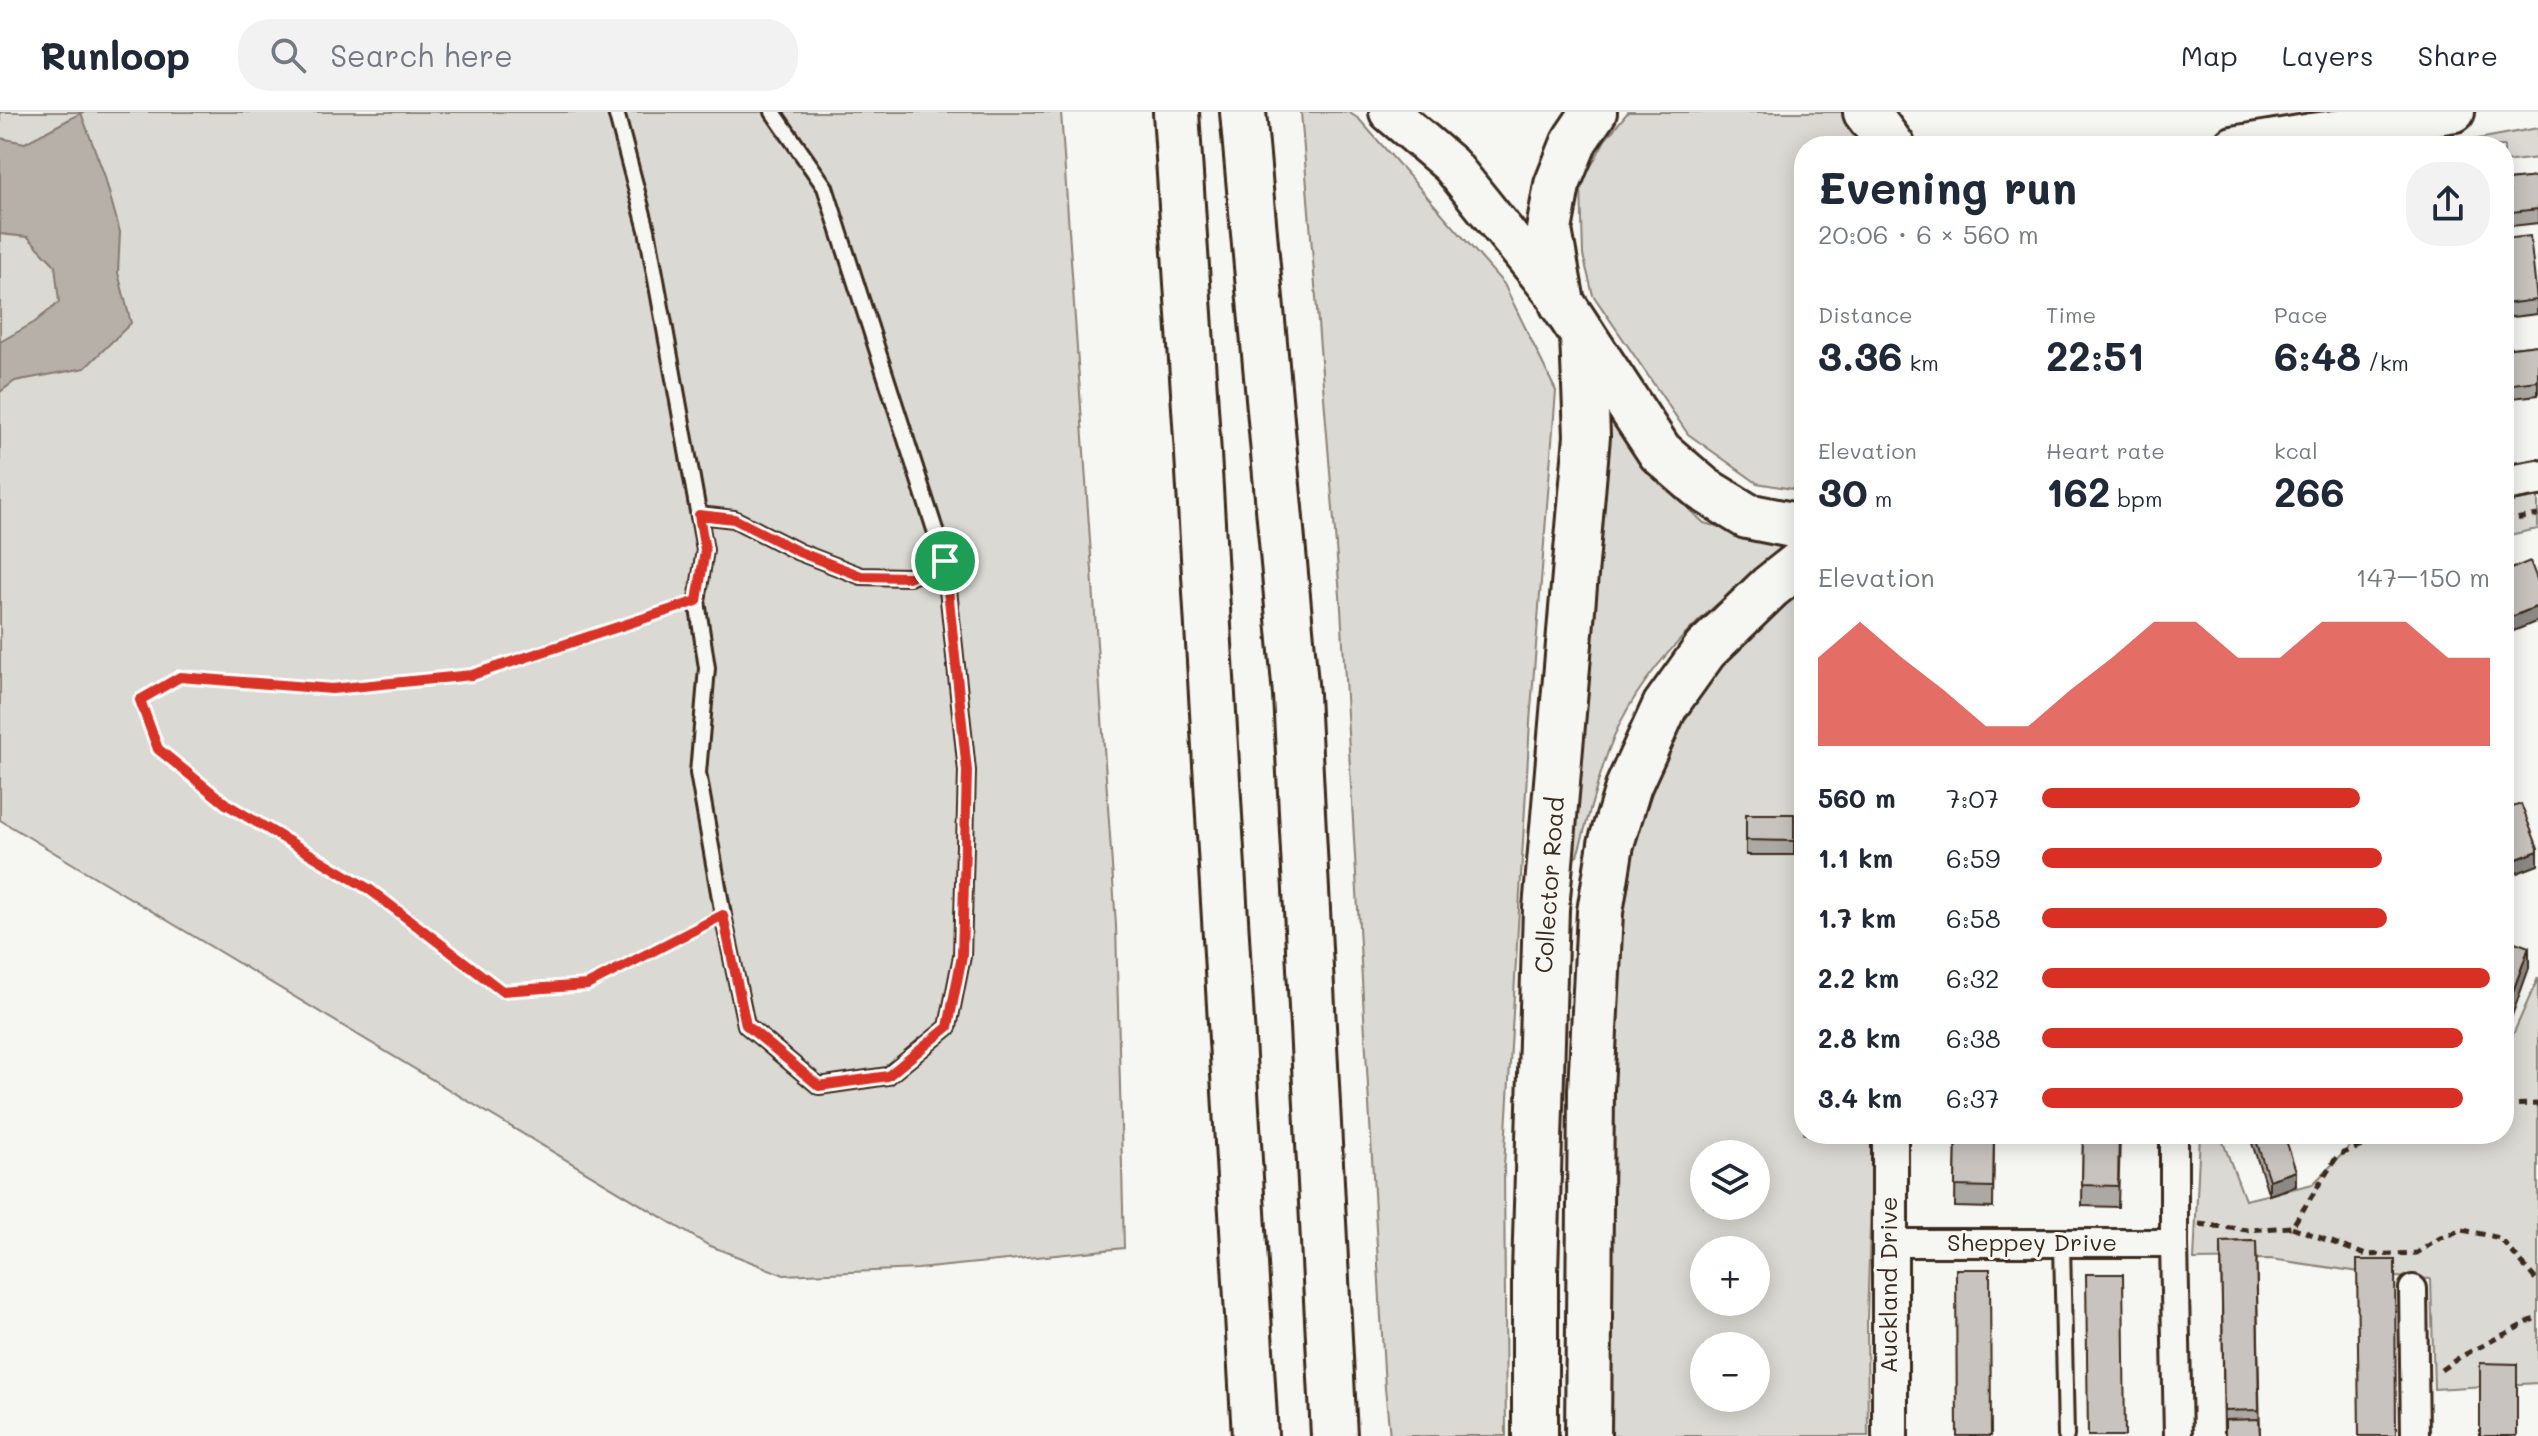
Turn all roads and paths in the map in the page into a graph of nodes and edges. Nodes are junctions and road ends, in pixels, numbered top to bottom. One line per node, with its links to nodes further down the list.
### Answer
1 (616, 112): 12 (lane)
2 (773, 112): 16 (lane)
3 (1176, 112): 33 (highway)
4 (1243, 112): 34 (highway)
5 (1389, 112): 9 (main road)
6 (1594, 112): 9 (highway, Collector Road)
7 (2455, 112): 8 (main road, bridge)
8 (2294, 136)
9 (1572, 319): 15 (highway); 35 (highway, Collector Road)
10 (2538, 478): 11 (street)
11 (2514, 482)
12 (699, 515): 16 (lane); 18 (lane)
13 (2538, 515): 14 (path)
14 (2514, 519)
15 (1794, 525)
16 (945, 561): 19 (lane)
17 (1794, 568): 36 (highway)
18 (697, 601): 19 (lane); 19 (path)
19 (723, 915)
20 (2538, 1104): 21 (path)
21 (2514, 1105)
22 (1890, 1144): 27 (street, Auckland Drive)
23 (2174, 1144): 26 (street)
24 (2367, 1144): 25 (path)
25 (2292, 1227): 26 (path); 29 (path)
26 (2175, 1232): 28 (street, Sheppey Drive); 39 (street)
27 (1889, 1243): 28 (street, Sheppey Drive); 37 (street, Auckland Drive)
28 (2062, 1243): 38 (lane)
29 (2538, 1282)
30 (2413, 1289): 32 (street)
31 (2538, 1317): 32 (path)
32 (2414, 1387): 40 (street)
33 (1255, 1436)
34 (1334, 1436)
35 (1535, 1436)
36 (1588, 1436)
37 (1890, 1436)
38 (2066, 1436)
39 (2178, 1436)
40 (2415, 1436)

